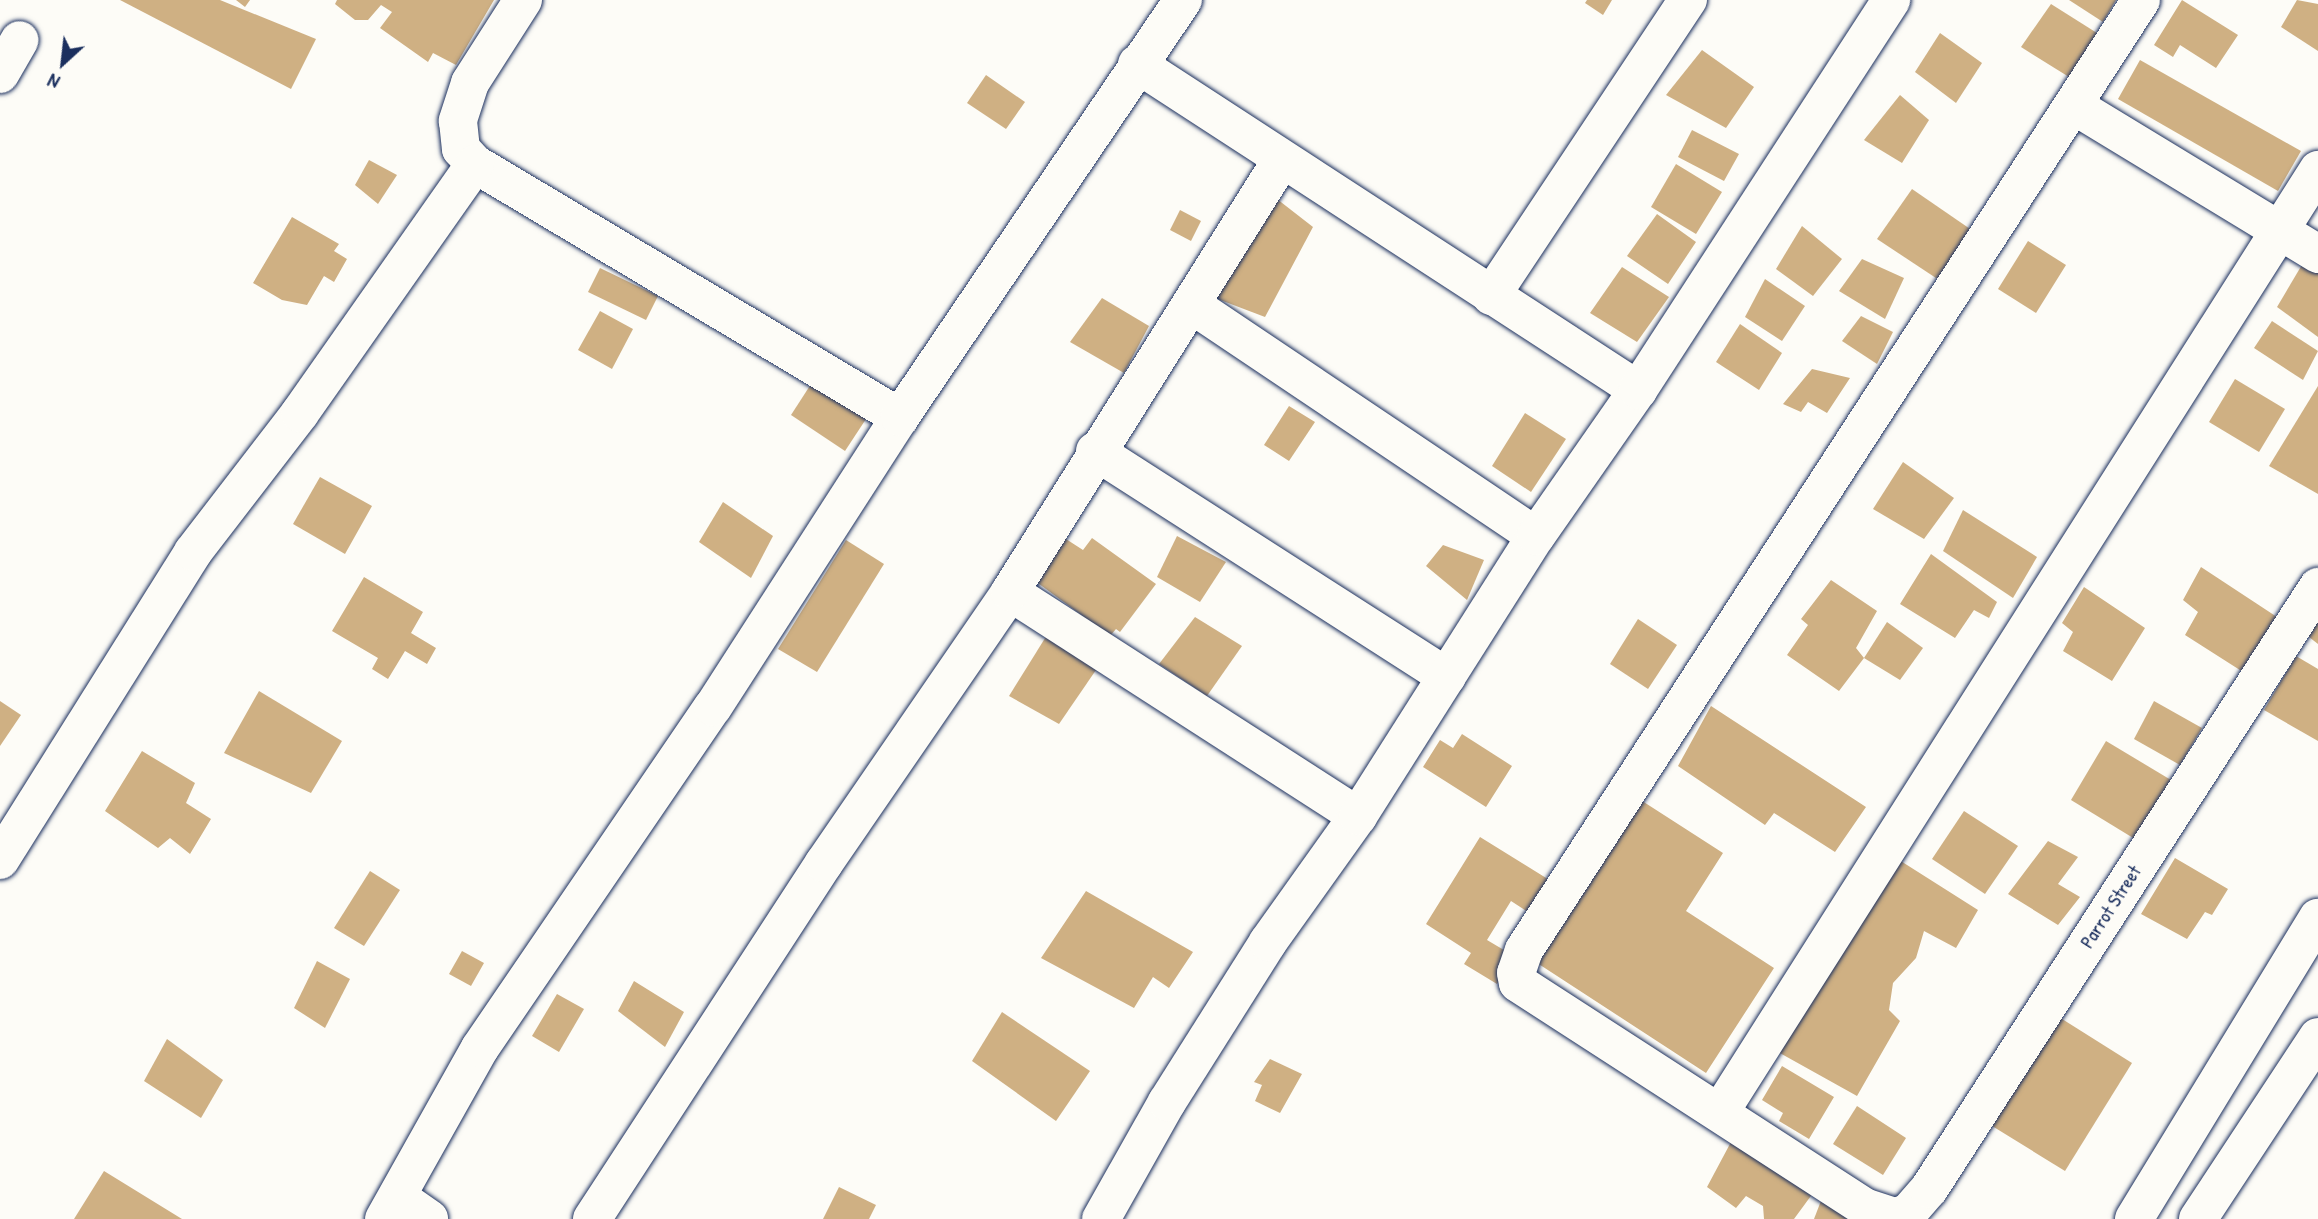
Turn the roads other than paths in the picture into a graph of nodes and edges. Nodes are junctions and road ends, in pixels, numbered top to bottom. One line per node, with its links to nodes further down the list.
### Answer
1 (523, 0): 11 (street)
2 (1183, 0): 7 (street)
3 (1688, 0): 15 (street)
4 (1891, 0): 17 (street)
5 (2141, 0): 9 (street)
6 (20, 40): 8 (street)
7 (1137, 64): 10 (street); 18 (street)
8 (0, 74)
9 (2073, 105): 13 (street); 28 (street)
10 (1282, 159): 15 (street); 16 (street)
11 (475, 164): 18 (street); 25 (street)
12 (2318, 170): 13 (street)
13 (2279, 230): 14 (street); 28 (street)
14 (2318, 254)
15 (1491, 296): 17 (street)
16 (1192, 305): 19 (street); 20 (street)
17 (1639, 390): 20 (street)
18 (900, 417): 29 (street)
19 (1095, 450): 22 (street); 23 (street)
20 (1536, 536): 23 (street)
21 (2318, 587): 28 (street, Parrot Street)
22 (1010, 592): 24 (street); 31 (street)
23 (1447, 677): 24 (street)
24 (1357, 816): 32 (street)
25 (0, 860)
26 (2318, 918): 33 (street)
27 (2318, 1037): 34 (street)
28 (1720, 1112)
29 (391, 1208): 30 (street)
30 (429, 1219)
31 (592, 1219)
32 (1101, 1219)
33 (2134, 1219)
34 (2198, 1219)

